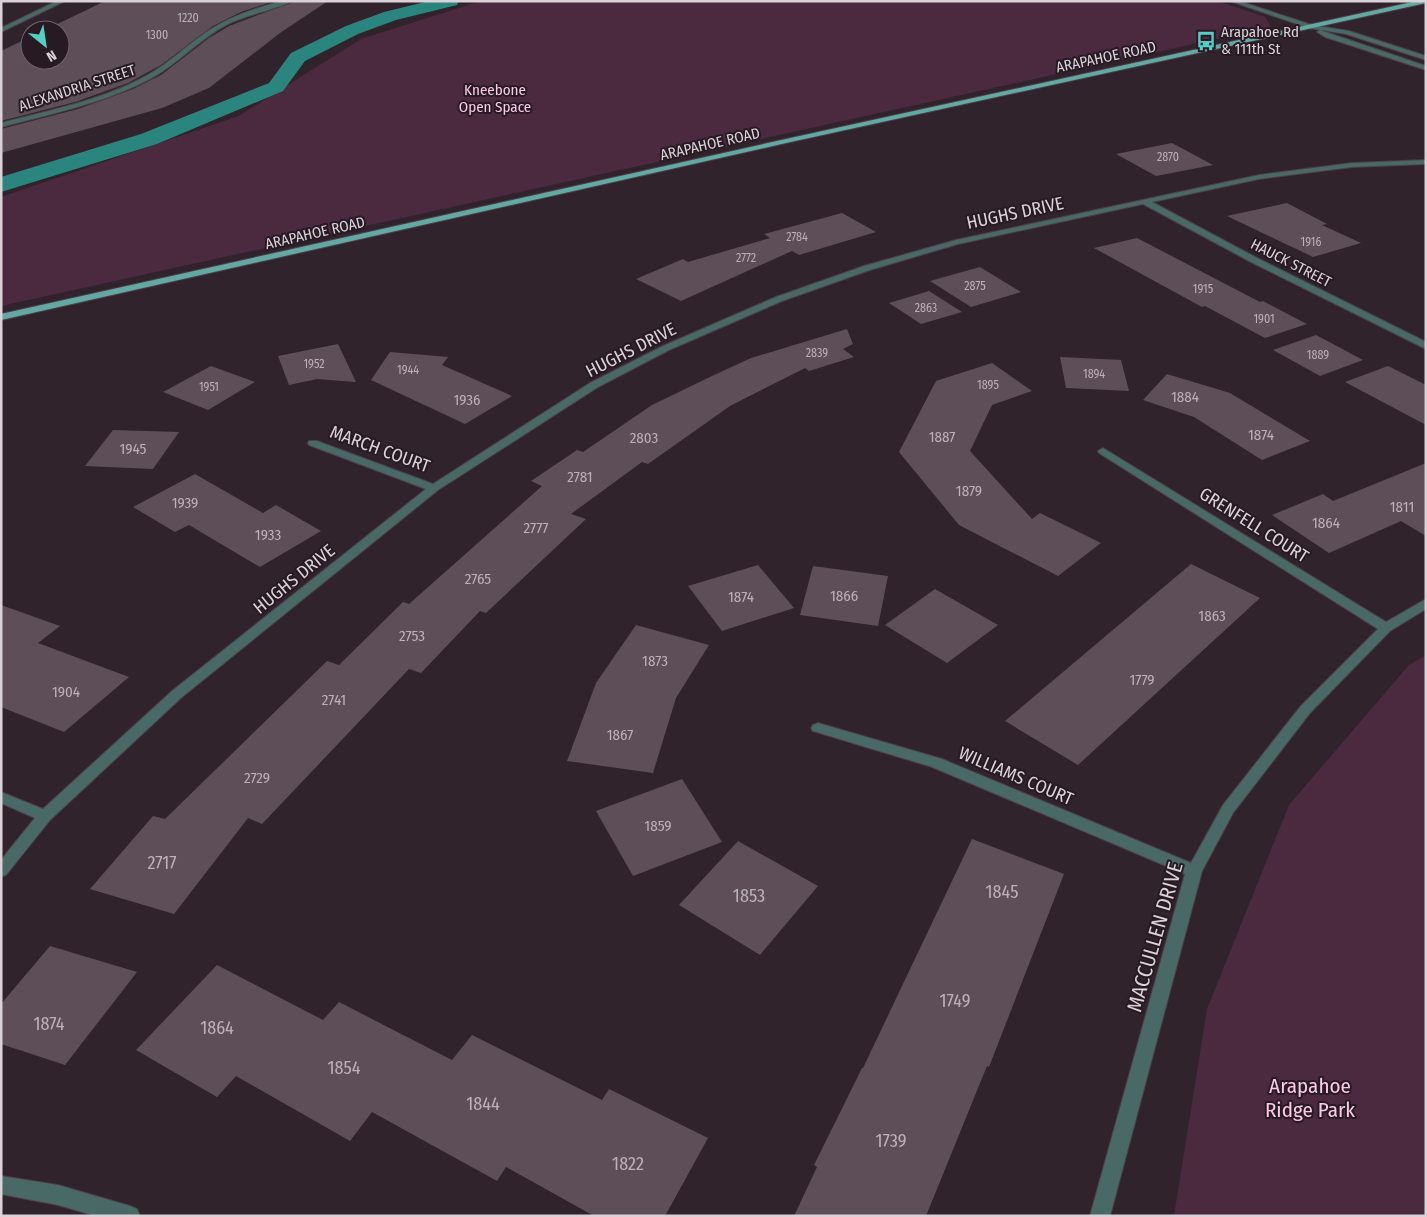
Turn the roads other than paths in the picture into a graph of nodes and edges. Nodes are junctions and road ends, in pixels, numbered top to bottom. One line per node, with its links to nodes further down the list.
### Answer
1 (62, 1): 6 (street)
2 (290, 1): 9 (street, ALEXANDRIA STREET)
3 (1233, 1): 5 (street)
4 (1426, 1): 5 (main road, ARAPAHOE ROAD)
5 (1312, 27): 7 (street); 8 (street); 12 (main road, ARAPAHOE ROAD)
6 (1, 30)
7 (1426, 58)
8 (1426, 68)
9 (1, 125)
10 (1426, 162): 11 (street, HUGHS DRIVE)
11 (1145, 202): 13 (street, HAUCK STREET); 16 (street, HUGHS DRIVE)
12 (1, 317)
13 (1426, 346)
14 (314, 443): 16 (street, MARCH COURT)
15 (1103, 451): 18 (street, GRENFELL COURT)
16 (434, 488): 21 (street, HUGHS DRIVE)
17 (1426, 603): 18 (street, MACCULLEN DRIVE)
18 (1386, 628): 23 (street, MACCULLEN DRIVE)
19 (818, 728): 23 (street, WILLIAMS COURT)
20 (1, 797): 21 (street)
21 (45, 816): 22 (street, HUGHS DRIVE)
22 (1, 871)
23 (1194, 871): 26 (street, MACCULLEN DRIVE)
24 (1, 1185): 25 (street)
25 (130, 1216)
26 (1100, 1216)

